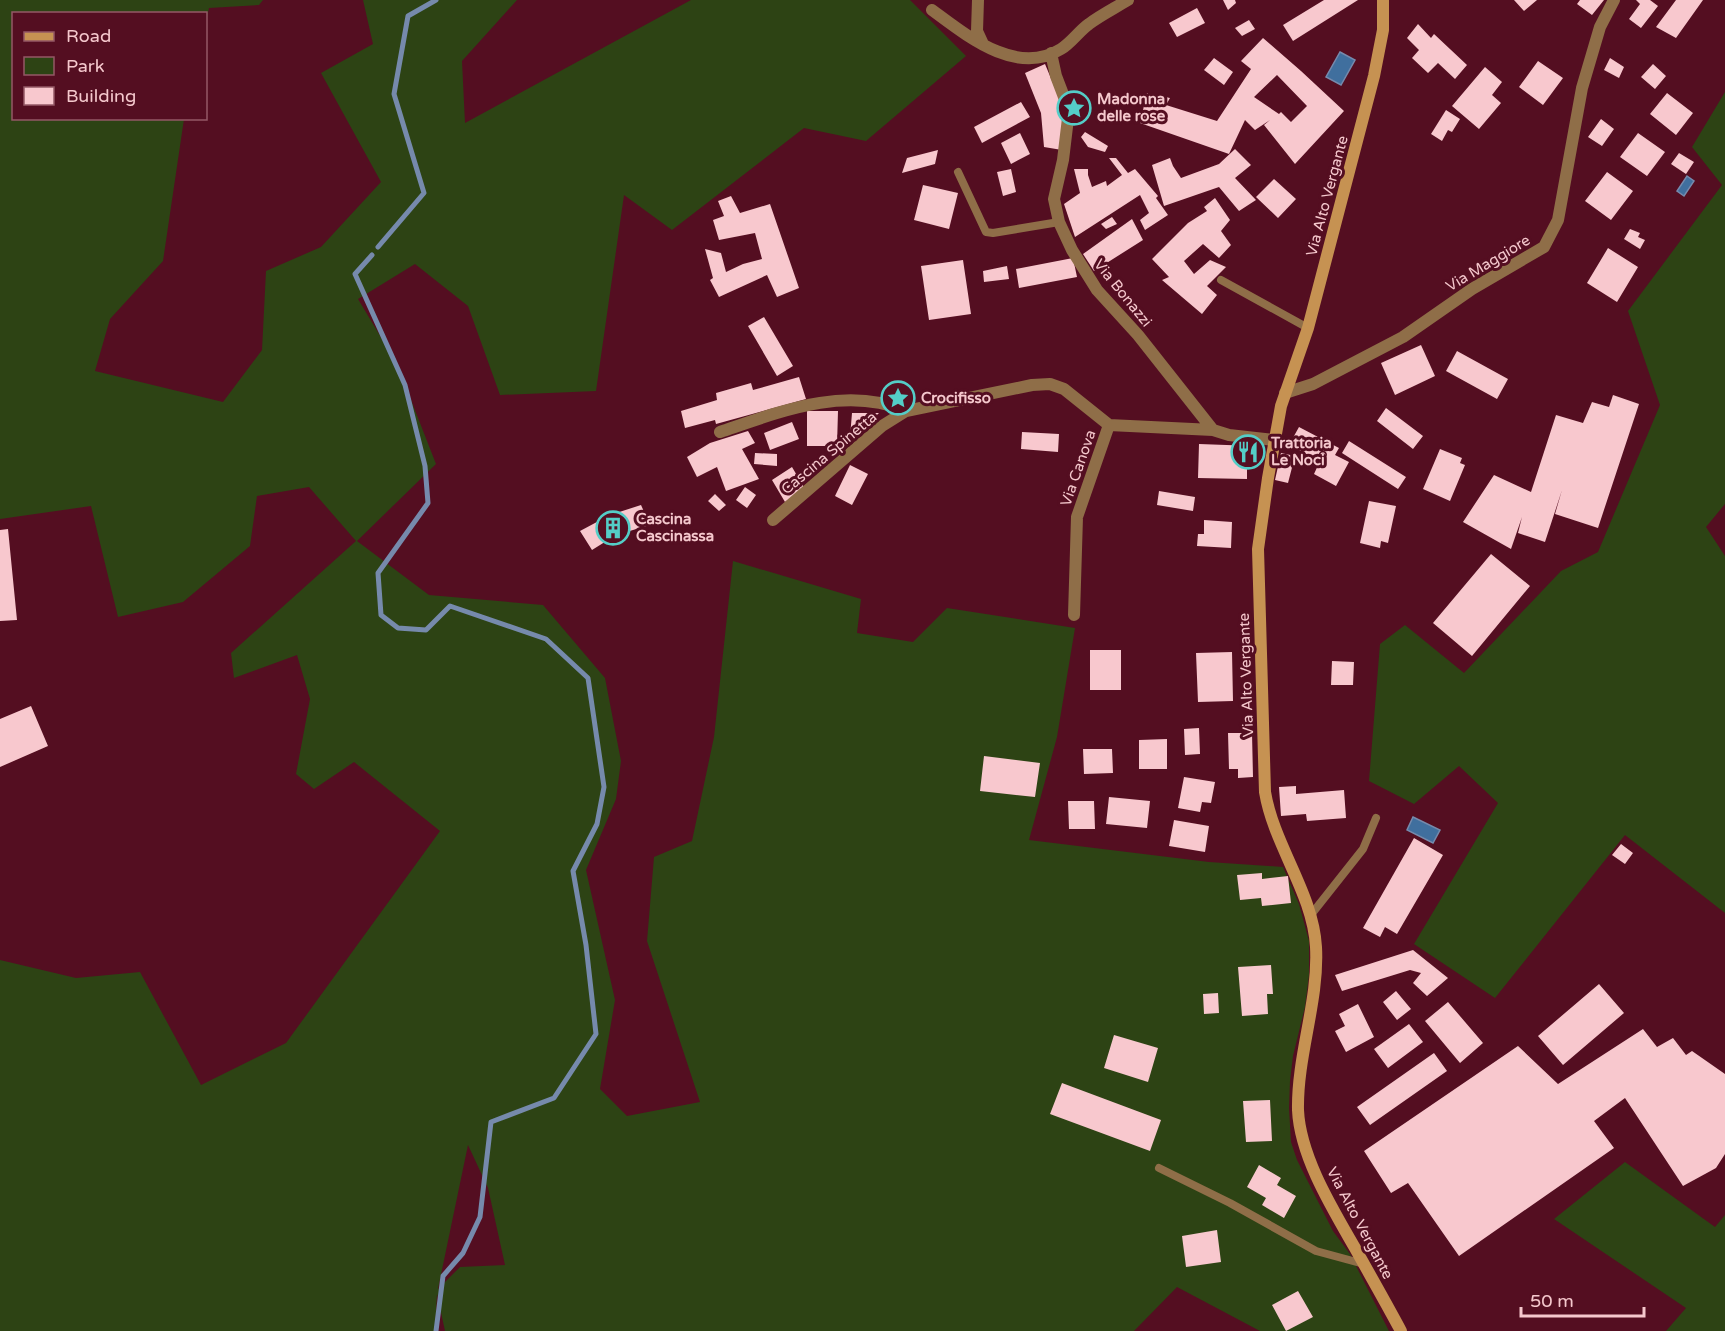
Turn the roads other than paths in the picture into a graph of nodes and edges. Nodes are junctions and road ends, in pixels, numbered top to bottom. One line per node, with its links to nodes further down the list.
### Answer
1 (978, 0): 6 (street)
2 (1128, 0): 7 (street)
3 (1383, 0): 11 (main road, Via Alto Vergante)
4 (1614, 0): 12 (street, Via Maggiore)
5 (932, 10): 6 (street)
6 (983, 44): 7 (street)
7 (1051, 53): 9 (street, Via Bonazzi)
8 (958, 172): 9 (lane)
9 (1059, 222): 15 (street, Via Bonazzi)
10 (1221, 280): 11 (lane)
11 (1308, 328): 12 (main road, Via Alto Vergante)
12 (1288, 390): 17 (main road, Via Alto Vergante)
13 (906, 411): 14 (street, Cascina Spinetta); 16 (street, Cascina Spinetta); 18 (street, Cascina Spinetta)
14 (1109, 425): 15 (street, Via Canova); 19 (street, Via Canova)
15 (1213, 430): 17 (street, Via Canova)
16 (720, 432)
17 (1275, 440): 21 (main road, Via Alto Vergante)
18 (773, 520)
19 (1074, 615)
20 (1376, 818): 21 (lane)
21 (1310, 916): 23 (main road, Via Alto Vergante)
22 (1159, 1168): 23 (lane)
23 (1364, 1264): 24 (main road, Via Alto Vergante)
24 (1401, 1331)

